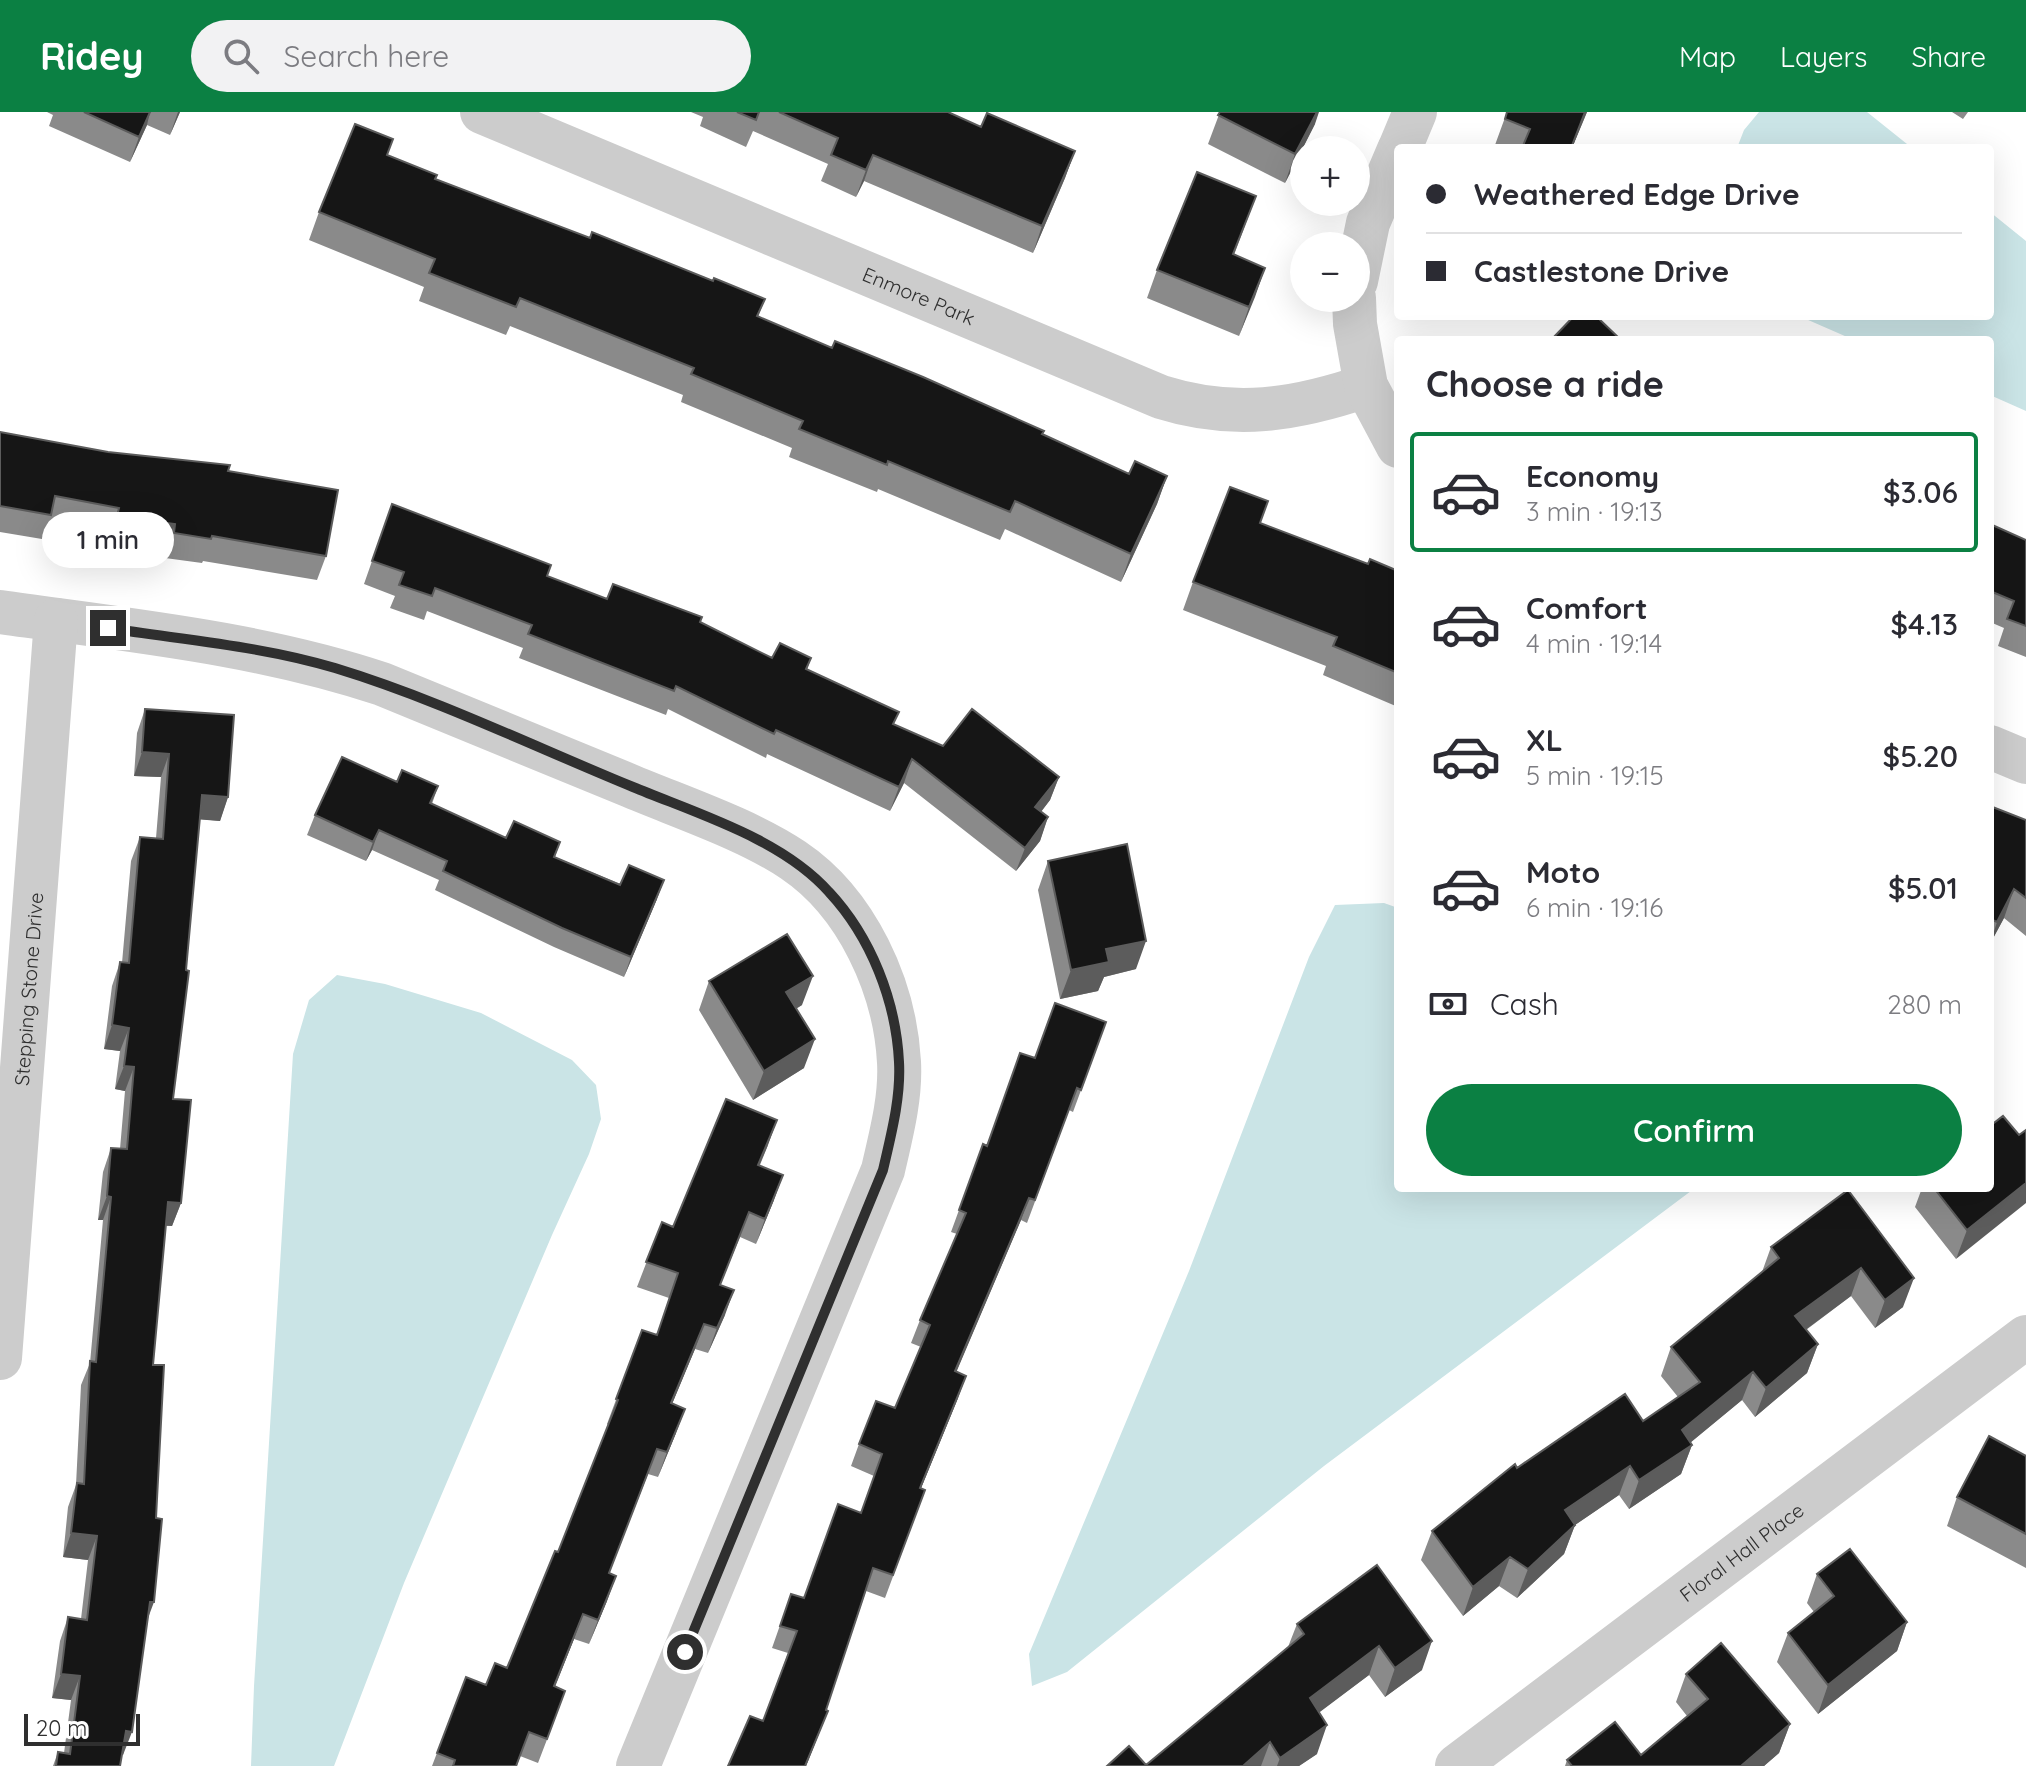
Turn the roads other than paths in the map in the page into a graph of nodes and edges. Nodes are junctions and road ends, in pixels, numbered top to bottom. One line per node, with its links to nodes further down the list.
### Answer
1 (482, 112): 7 (street, Enmore Park)
2 (1415, 112): 3 (street)
3 (1402, 144)
4 (1394, 162): 5 (street)
5 (1366, 232)
6 (1355, 312): 7 (street)
7 (1366, 386): 8 (street)
8 (1394, 438)
9 (0, 612): 10 (street)
10 (56, 620): 14 (street, Stepping Stone Drive); 15 (street)
11 (1994, 749): 12 (street)
12 (2026, 762)
13 (2026, 1337): 16 (street, Floral Hall Place)
14 (0, 1358)
15 (638, 1766)
16 (1457, 1766)

